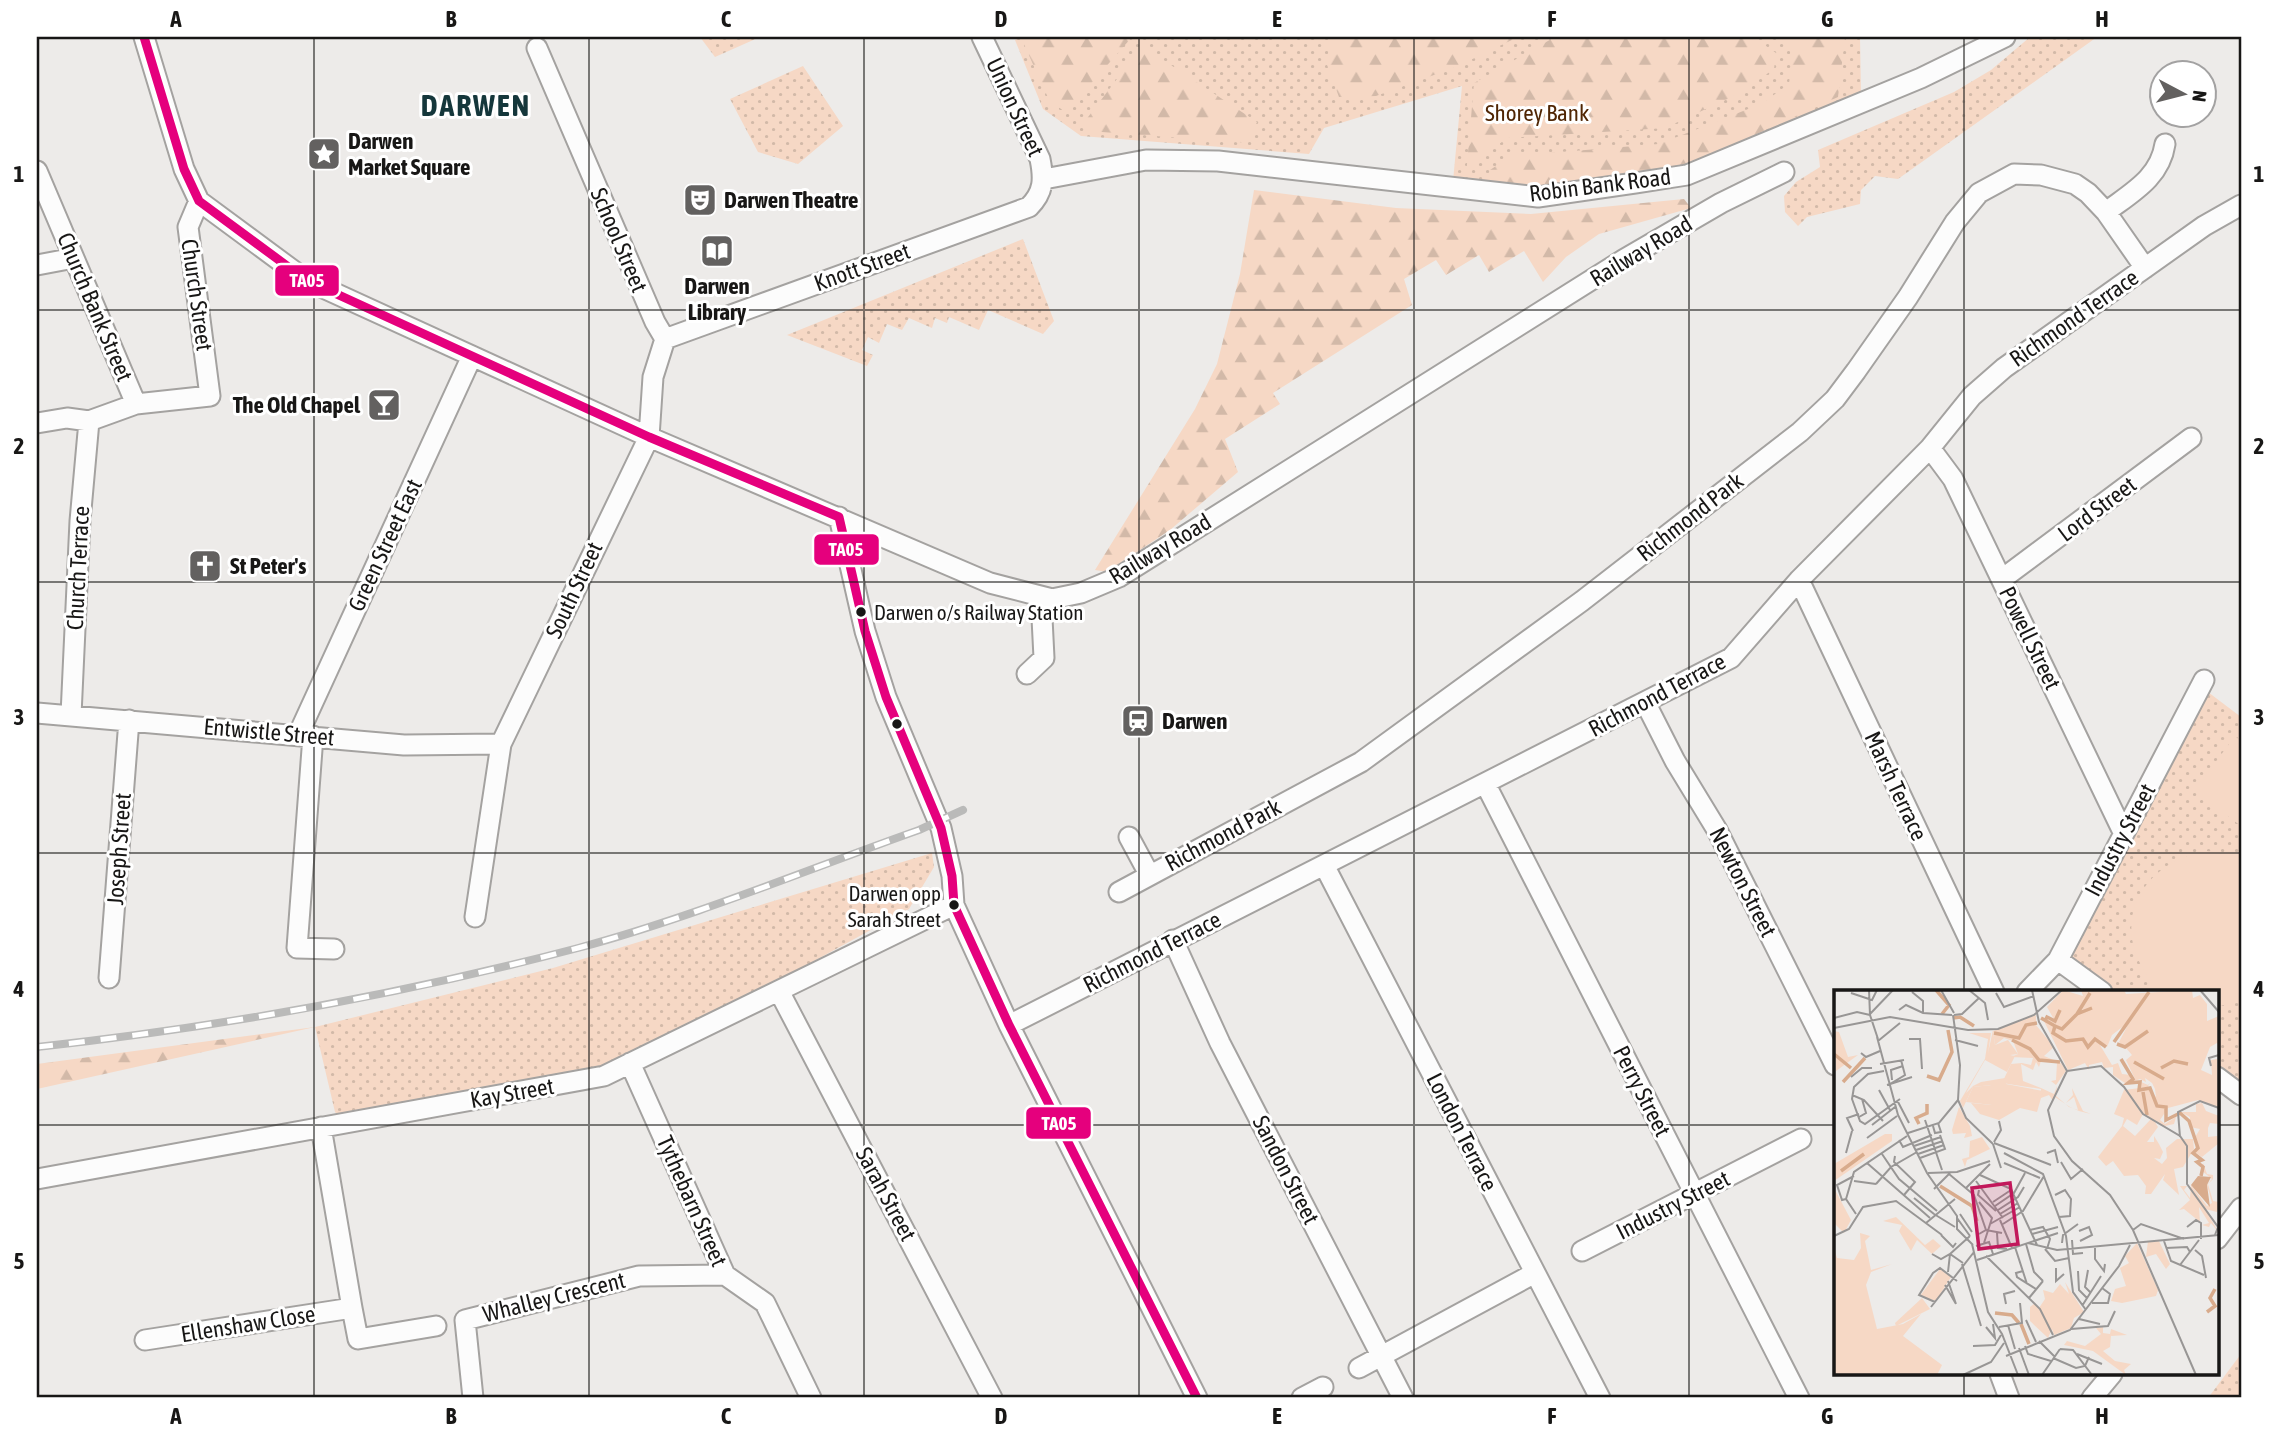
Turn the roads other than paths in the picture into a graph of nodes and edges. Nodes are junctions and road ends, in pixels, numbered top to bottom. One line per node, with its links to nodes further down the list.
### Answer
1 (144, 37): 9 (street)
2 (982, 37): 8 (street, Union Street)
3 (2005, 37): 8 (street, Robin Bank Road)
4 (537, 48): 15 (street, School Street)
5 (2165, 144): 11 (street)
6 (37, 171): 12 (street, Church Bank Street)
7 (1784, 172): 26 (street, Railway Road)
8 (1044, 179): 15 (street, Knott Street)
9 (199, 201): 16 (street, Railway Road); 17 (street, Church Street)
10 (2241, 205): 14 (street, Richmond Terrace)
11 (2106, 212): 14 (street, Richmond Park); 39 (street, Richmond Park)
12 (74, 258): 13 (street); 17 (street, Church Bank Street)
13 (37, 265)
14 (2145, 268): 22 (street, Richmond Terrace)
15 (665, 339): 20 (street)
16 (472, 356): 20 (street, Railway Road); 33 (street, Green Street East)
17 (136, 404): 18 (street)
18 (89, 421): 19 (street); 31 (street, Church Terrace)
19 (37, 424)
20 (649, 437): 23 (street, Railway Road); 34 (street, South Street)
21 (2191, 438): 24 (street, Lord Street)
22 (1930, 448): 24 (street, Powell Street); 25 (street, Richmond Terrace)
23 (839, 517): 26 (street, Railway Road); 41 (street)
24 (2002, 579): 36 (street, Powell Street)
25 (1799, 580): 29 (street, Richmond Terrace); 48 (street, Marsh Terrace)
26 (1041, 598): 27 (street)
27 (1027, 674)
28 (2204, 680): 36 (street, Industry Street)
29 (1645, 702): 35 (street, Richmond Terrace); 53 (street, Newton Street)
30 (37, 713): 31 (street, Entwistle Street)
31 (71, 715): 32 (street, Entwistle Street)
32 (129, 720): 33 (street, Entwistle Street); 46 (street, Joseph Street)
33 (305, 736): 34 (street, Entwistle Street); 44 (street)
34 (501, 744): 42 (street, South Street)
35 (1486, 785): 38 (street, Richmond Terrace); 59 (street, Perry Street)
36 (2123, 832): 45 (street, Industry Street)
37 (1129, 837): 39 (street, Richmond Park)
38 (1324, 865): 43 (street, Richmond Terrace); 63 (street, London Terrace)
39 (1149, 874): 40 (street, Richmond Park)
40 (1119, 892)
41 (954, 905): 47 (street, Kay Street); 51 (street)
42 (475, 916)
43 (1173, 940): 51 (street, Richmond Terrace); 68 (street, Sandon Street)
44 (334, 949)
45 (2058, 960): 49 (street, Industry Street); 50 (street)
46 (109, 978)
47 (779, 990): 52 (street, Kay Street); 75 (street, Sarah Street)
48 (1993, 990)
49 (2029, 990)
50 (2099, 990)
51 (1009, 1025): 76 (street)
52 (630, 1063): 56 (street, Kay Street); 64 (street, Tythebarn Street)
53 (1834, 1063)
54 (2218, 1078): 55 (street)
55 (2241, 1095)
56 (321, 1127): 58 (street, Kay Street); 65 (street)
57 (1801, 1139): 59 (street, Industry Street)
58 (37, 1178)
59 (1695, 1195): 62 (street, Industry Street); 80 (street, Perry Street)
60 (2241, 1208): 61 (street)
61 (2218, 1238)
62 (1581, 1251)
63 (1535, 1273): 68 (street); 79 (street, London Terrace)
64 (724, 1275): 73 (street, Whalley Crescent); 74 (street, Tythebarn Street)
65 (352, 1308): 66 (street); 67 (street, Ellenshaw Close)
66 (436, 1326)
67 (145, 1340)
68 (1382, 1355): 69 (street); 78 (street, Sandon Street)
69 (1359, 1368)
70 (2001, 1376): 81 (street)
71 (2110, 1376): 82 (street)
72 (1323, 1387): 77 (street)
73 (473, 1398)
74 (811, 1398)
75 (992, 1398)
76 (1198, 1398)
77 (1302, 1398)
78 (1403, 1398)
79 (1600, 1398)
80 (1799, 1398)
81 (2009, 1398)
82 (2092, 1398)

